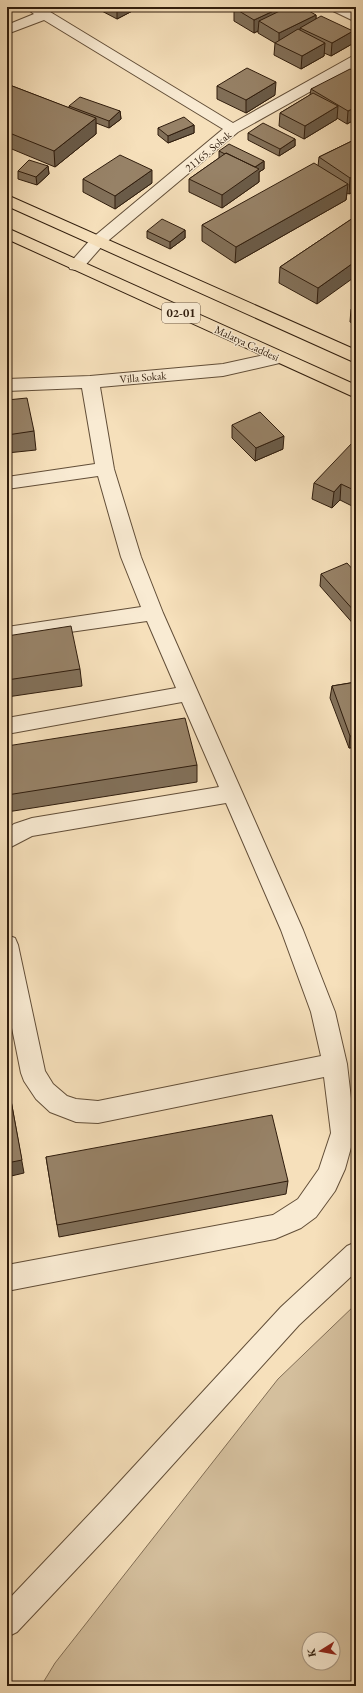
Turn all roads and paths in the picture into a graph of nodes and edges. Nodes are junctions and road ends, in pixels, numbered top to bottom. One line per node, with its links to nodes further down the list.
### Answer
1 (32, 7): 3 (street)
2 (336, 7): 4 (street)
3 (45, 15): 5 (street); 7 (street)
4 (356, 18)
5 (7, 30)
6 (356, 60): 7 (street, 21165. Sokak)
7 (233, 129): 10 (street, 21165. Sokak)
8 (7, 200): 10 (main road)
9 (7, 233): 11 (main road, Malatya Caddesi / 02-01)
10 (97, 242): 11 (street, 21165. Sokak); 12 (main road)
11 (76, 265): 13 (main road, Malatya Caddesi / 02-01)
12 (356, 357)
13 (278, 358): 14 (street, Villa Sokak); 16 (main road, Malatya Caddesi / 02-01)
14 (90, 382): 15 (street, Villa Sokak); 17 (street)
15 (7, 385)
16 (356, 392)
17 (105, 469): 18 (street); 19 (street)
18 (7, 483)
19 (153, 613): 20 (street); 21 (street)
20 (7, 634)
21 (189, 693): 22 (street); 23 (street)
22 (7, 726)
23 (233, 793): 24 (street); 26 (street)
24 (7, 840)
25 (7, 945): 26 (street)
26 (335, 1064): 28 (street)
27 (356, 1255): 29 (street)
28 (7, 1278)
29 (7, 1622)

